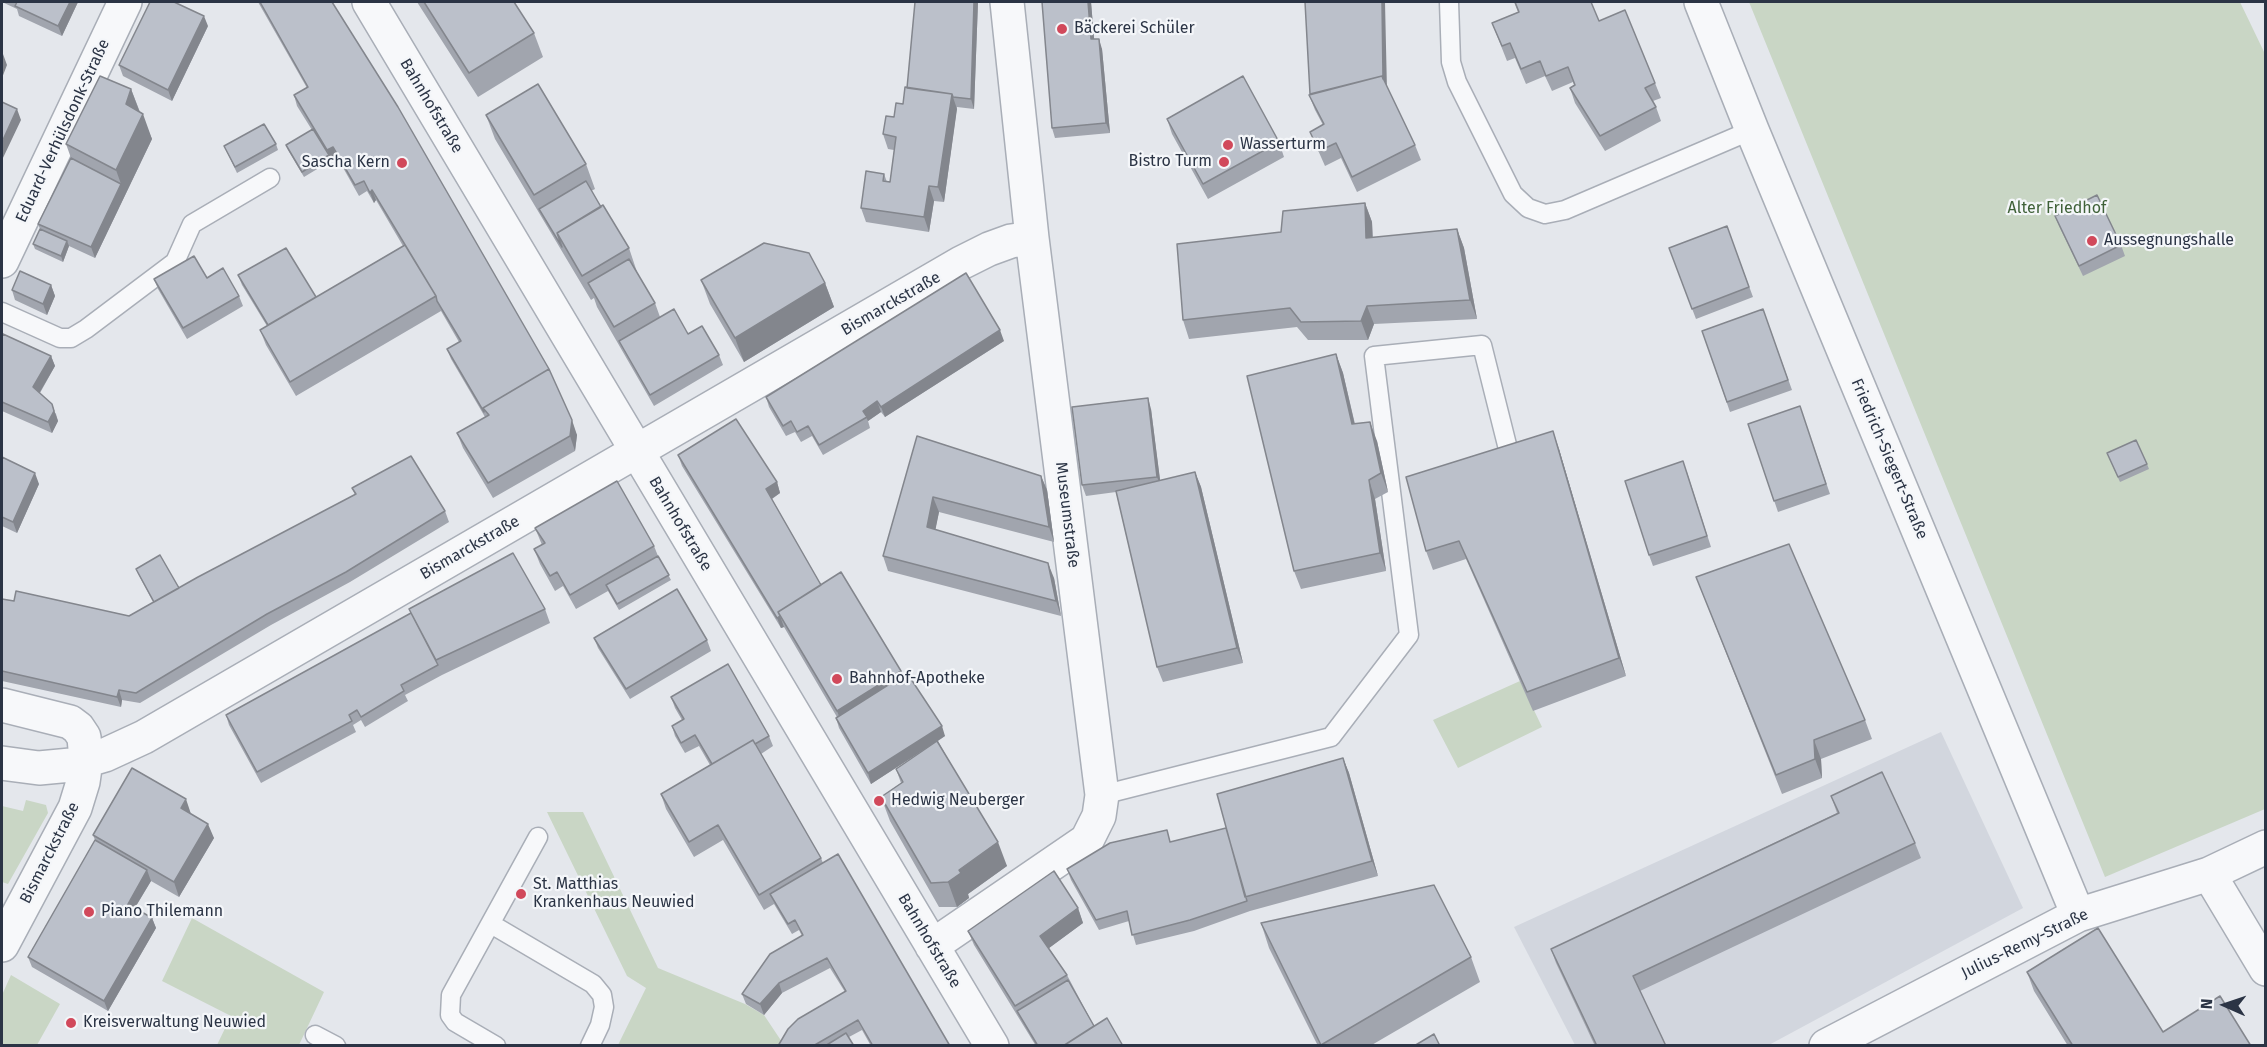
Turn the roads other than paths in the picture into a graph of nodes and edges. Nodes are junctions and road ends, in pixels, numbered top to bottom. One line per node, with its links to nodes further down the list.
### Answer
1 (124, 2): 9 (street, Eduard-Verhülsdonk-Straße)
2 (369, 2): 12 (street, Bahnhofstraße)
3 (1007, 2): 8 (street, Museumstraße)
4 (1449, 2): 6 (lane)
5 (1701, 2): 6 (street, Friedrich-Siegert-Straße)
6 (1752, 130): 20 (street, Friedrich-Siegert-Straße)
7 (270, 178): 10 (lane)
8 (1032, 238): 12 (street, Bismarckstraße); 16 (street, Museumstraße)
9 (2, 261)
10 (2, 312)
11 (1508, 448): 16 (lane)
12 (636, 452): 14 (street, Bismarckstraße); 23 (street, Bahnhofstraße)
13 (2, 705): 14 (street)
14 (86, 761): 15 (street); 22 (street, Bismarckstraße)
15 (2, 764)
16 (1102, 795): 23 (street, Museumstraße)
17 (538, 837): 21 (lane)
18 (2265, 847): 19 (street, Julius-Remy-Straße)
19 (2209, 874): 20 (street, Julius-Remy-Straße); 24 (street)
20 (2078, 915): 30 (street, Julius-Remy-Straße)
21 (491, 924): 27 (lane); 28 (lane)
22 (2, 945)
23 (932, 946): 29 (street, Bahnhofstraße)
24 (2265, 969)
25 (315, 1035): 26 (lane)
26 (336, 1046)
27 (496, 1046)
28 (590, 1046)
29 (992, 1046)
30 (1826, 1046)

